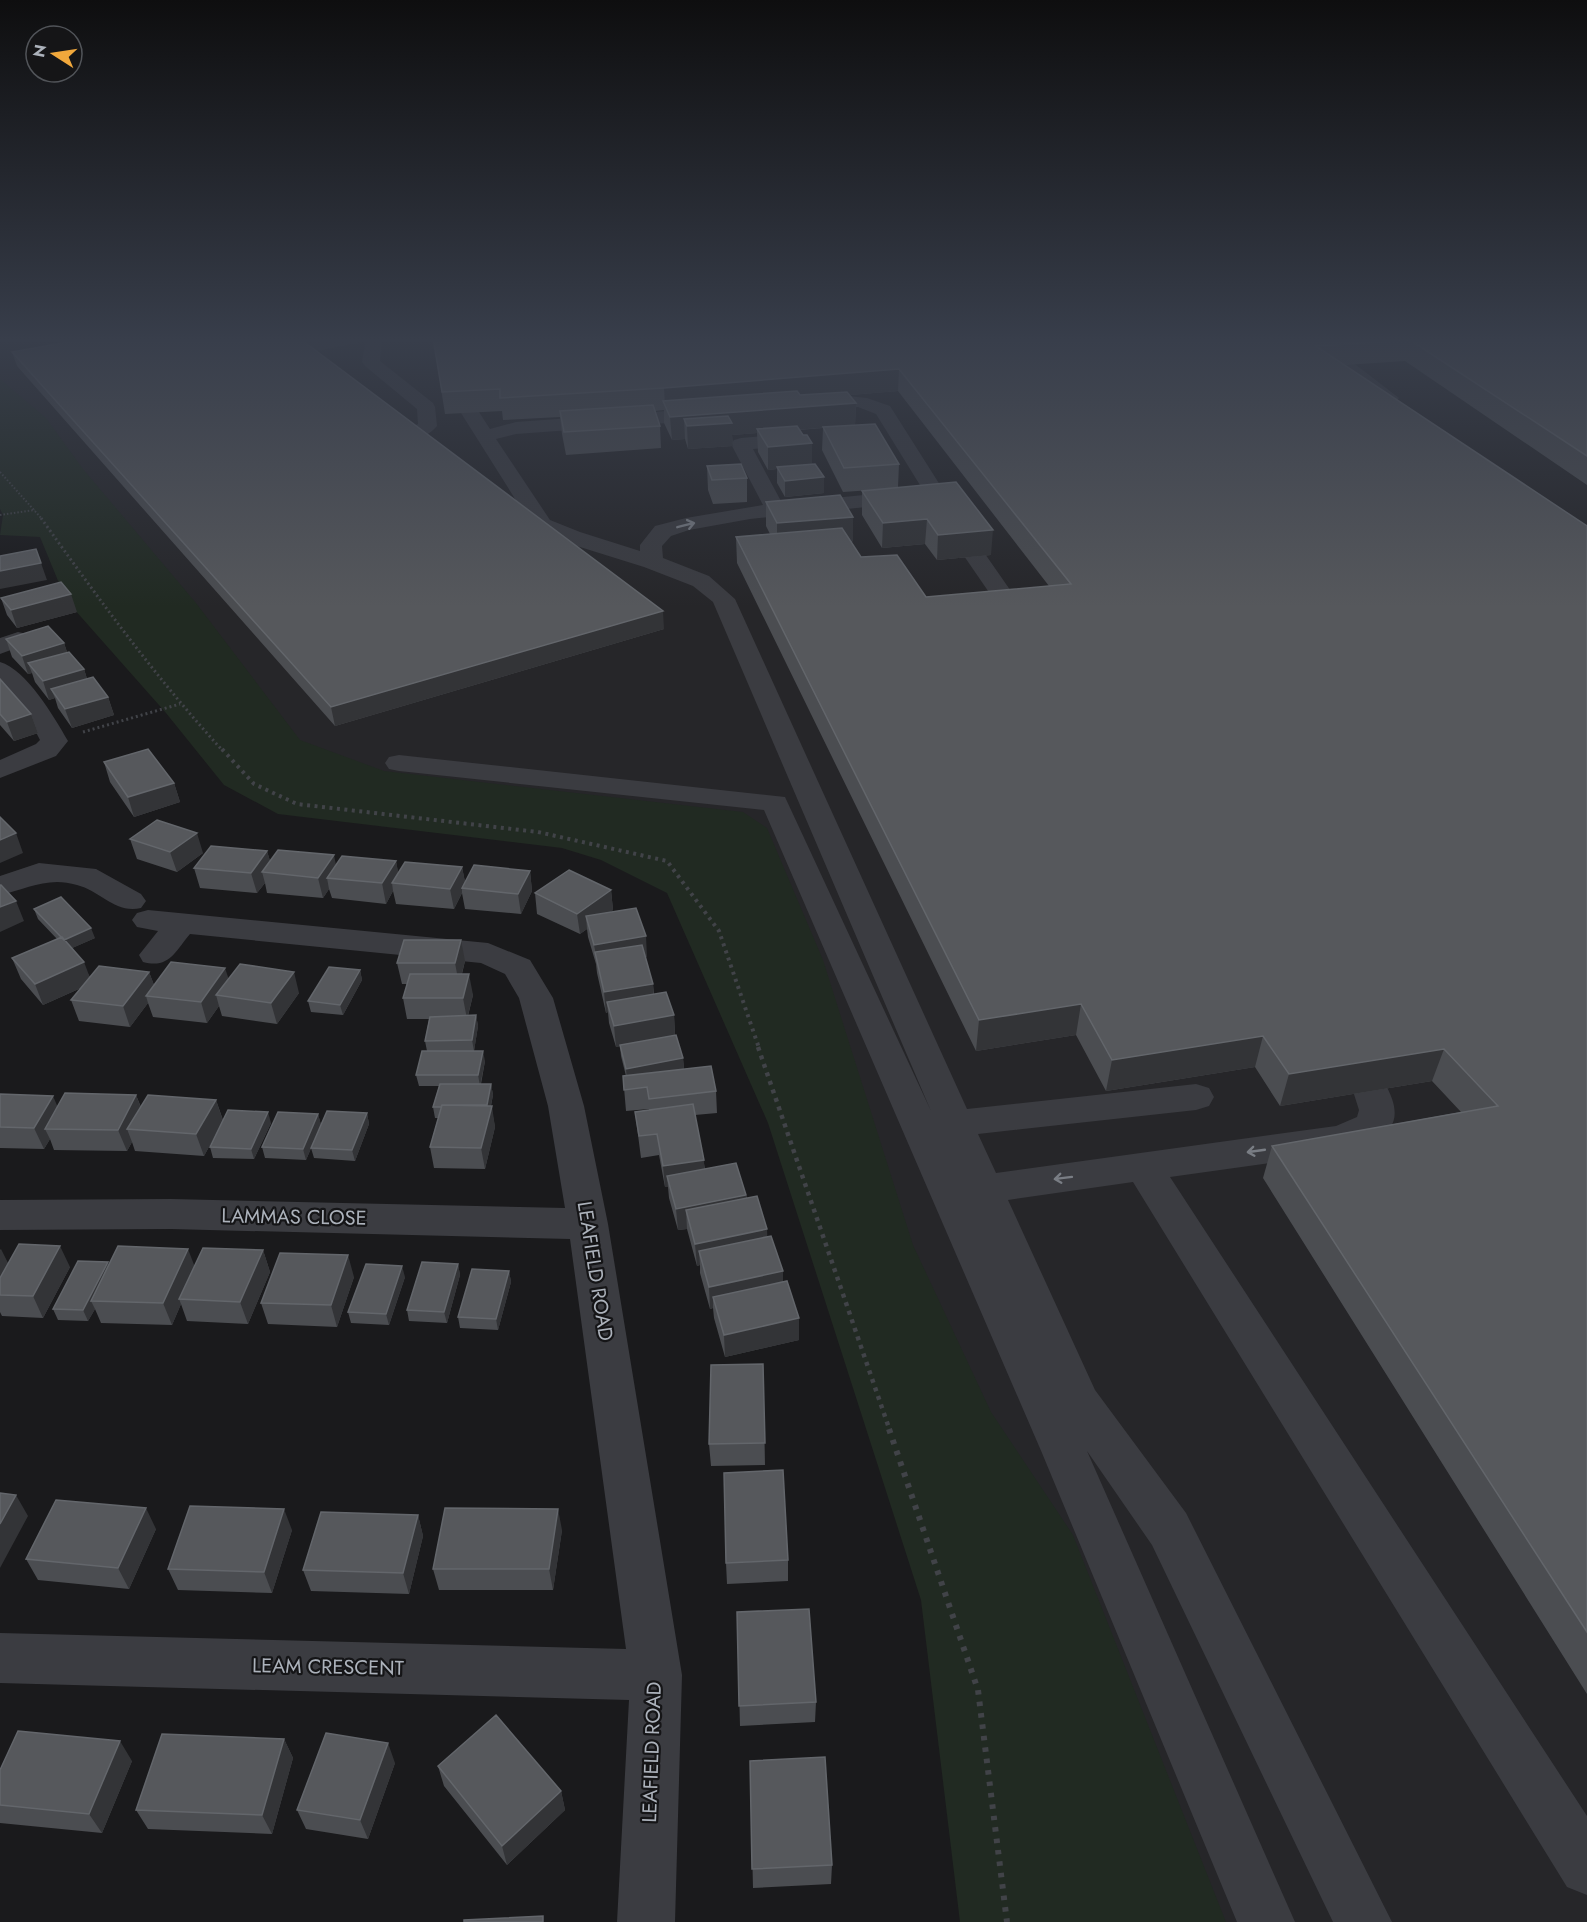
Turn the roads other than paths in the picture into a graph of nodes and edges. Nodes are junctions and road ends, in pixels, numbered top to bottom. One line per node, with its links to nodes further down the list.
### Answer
1 (426, 428): 5 (street)
2 (480, 428): 8 (street)
3 (894, 428): 6 (street)
4 (796, 439): 6 (street)
5 (403, 445)
6 (776, 511): 8 (street, one-way to 6)
7 (975, 556): 9 (street)
8 (652, 562): 16 (street)
9 (1016, 615)
10 (0, 670): 11 (street)
11 (5, 762)
12 (399, 763): 25 (street)
13 (0, 886): 20 (street, LEAFIELD ROAD)
14 (1371, 1091): 17 (street, one-way to 17)
15 (1196, 1097): 16 (street)
16 (955, 1124): 18 (street)
17 (1144, 1168): 18 (street, one-way to 18); 23 (street)
18 (984, 1189): 26 (street)
19 (0, 1215): 20 (street, LAMMAS CLOSE)
20 (588, 1224): 22 (street, LEAFIELD ROAD)
21 (0, 1658): 22 (street, LEAM CRESCENT)
22 (656, 1675): 24 (street, LEAFIELD ROAD)
23 (1587, 1867)
24 (646, 1922)
25 (1266, 1922)
26 (1363, 1922)

